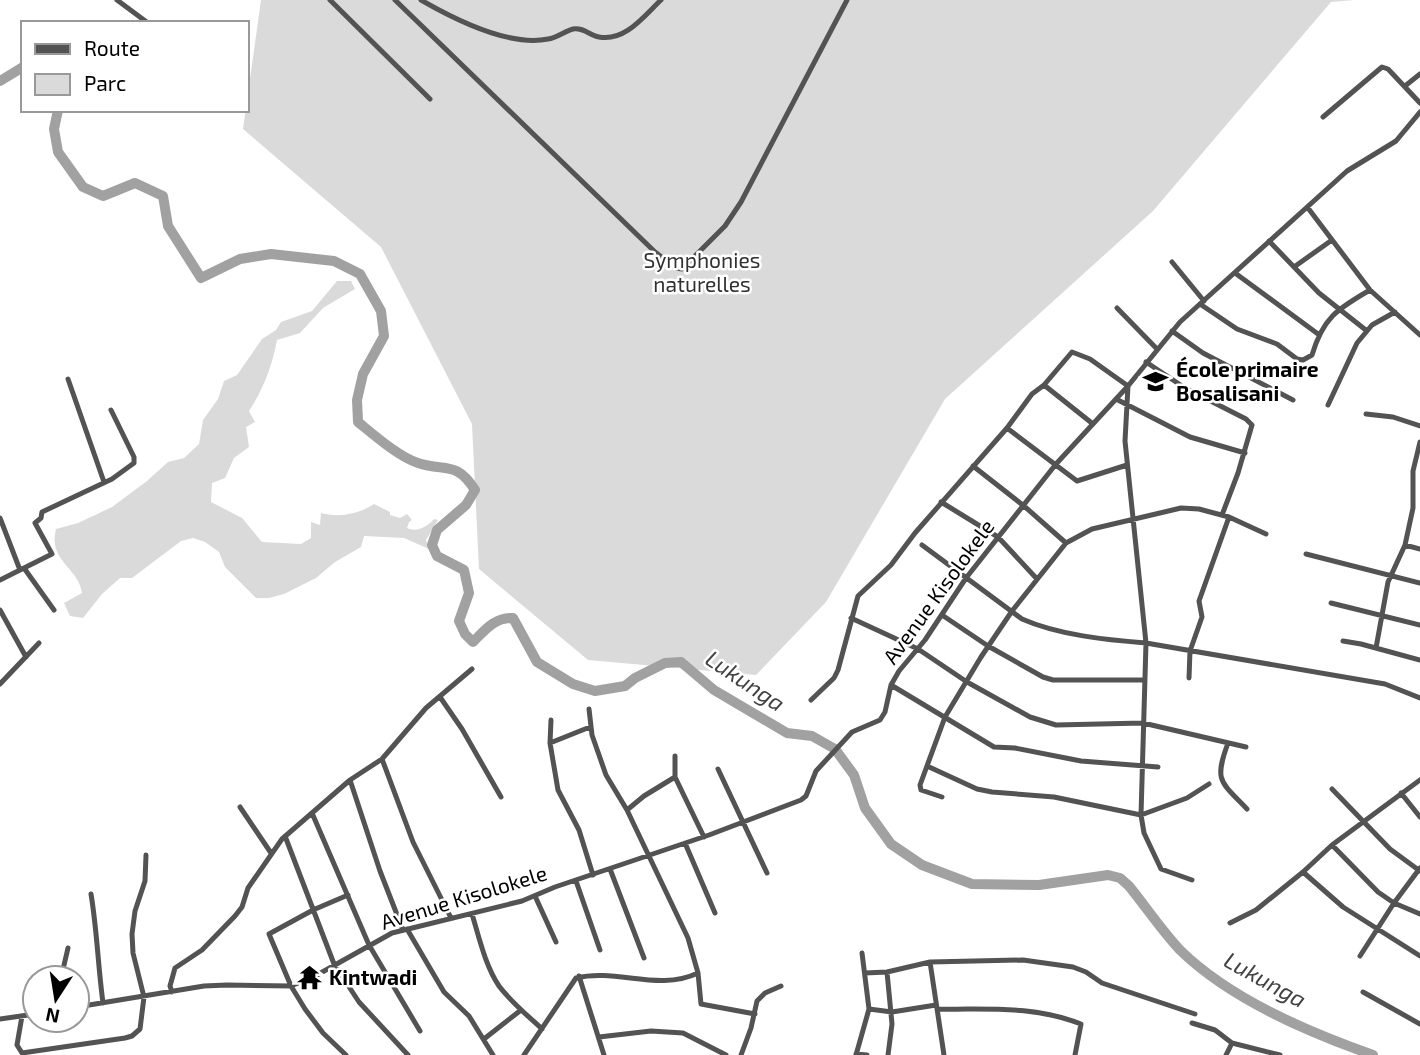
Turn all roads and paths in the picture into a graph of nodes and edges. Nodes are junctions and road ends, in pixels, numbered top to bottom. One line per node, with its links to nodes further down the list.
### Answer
1 (117, 0): 7 (street)
2 (330, 0): 10 (street)
3 (395, 0): 6 (street)
4 (421, 0): 5 (street)
5 (661, 0)
6 (848, 0)
7 (145, 21)
8 (1420, 74): 9 (street)
9 (1405, 86): 11 (street); 13 (street)
10 (430, 99)
11 (1420, 103)
12 (1420, 112): 14 (street, Avenue Kisolokele)
13 (1323, 117)
14 (1308, 208): 15 (street); 16 (street, Avenue Kisolokele)
15 (1332, 240): 18 (street); 20 (street)
16 (1269, 241): 18 (street); 19 (street, Avenue Kisolokele)
17 (1172, 262): 21 (street)
18 (1294, 267): 23 (street)
19 (1235, 273): 21 (street, Avenue Kisolokele); 27 (street)
20 (1370, 290): 23 (street); 24 (street)
21 (1202, 303): 25 (street, Avenue Kisolokele); 27 (street)
22 (1117, 308): 29 (street)
23 (1340, 309): 26 (street); 27 (street)
24 (1395, 312): 26 (street); 28 (street)
25 (1172, 331): 29 (street, Avenue Kisolokele); 35 (street)
26 (1367, 331): 37 (street)
27 (1318, 334)
28 (1420, 335)
29 (1157, 349): 30 (street, Avenue Kisolokele)
30 (1146, 362): 33 (street, Avenue Kisolokele); 44 (street)
31 (68, 379): 50 (street)
32 (1044, 385): 33 (street); 40 (street); 42 (street)
33 (1128, 386): 34 (street, Avenue Kisolokele); 36 (street)
34 (1116, 399): 36 (street); 40 (street, Avenue Kisolokele)
35 (1293, 400)
36 (1126, 404): 44 (street); 46 (street)
37 (1328, 405)
38 (111, 410): 50 (street)
39 (1366, 414): 41 (street)
40 (1093, 425): 45 (street, Avenue Kisolokele)
41 (1420, 426)
42 (1007, 428): 45 (street); 47 (street)
43 (1420, 442): 48 (street)
44 (1245, 453): 55 (street)
45 (1056, 464): 46 (street); 52 (street, Avenue Kisolokele)
46 (1127, 465): 57 (street)
47 (973, 466): 51 (street); 52 (street)
48 (1413, 471): 49 (street); 53 (street)
49 (1420, 472)
50 (104, 482): 65 (street)
51 (941, 502): 59 (street); 77 (street)
52 (1024, 506): 59 (street, Avenue Kisolokele); 60 (street)
53 (1413, 508): 54 (street); 62 (street)
54 (1420, 510)
55 (1226, 516): 57 (street); 58 (street); 85 (street)
56 (0, 518): 65 (street)
57 (1132, 519): 60 (street); 81 (street)
58 (1266, 534)
59 (998, 537): 67 (street, Avenue Kisolokele); 68 (street)
60 (1066, 544): 68 (street)
61 (922, 545): 67 (street)
62 (1405, 545): 63 (street); 66 (street)
63 (1420, 549)
64 (1306, 554): 66 (street)
65 (22, 569): 69 (street); 73 (street)
66 (1392, 575): 70 (street); 76 (street)
67 (967, 578): 74 (street); 75 (street, Avenue Kisolokele)
68 (1037, 579): 74 (street)
69 (0, 580)
70 (1420, 583)
71 (1331, 603): 76 (street)
72 (0, 610): 86 (street)
73 (54, 610)
74 (1012, 611): 81 (street); 82 (street)
75 (942, 615): 82 (street); 84 (street, Avenue Kisolokele)
76 (1383, 615): 78 (street); 83 (street)
77 (851, 618): 84 (street); 96 (street)
78 (1420, 625)
79 (1343, 641): 83 (street)
80 (39, 643): 86 (street)
81 (1146, 643): 85 (street); 90 (street)
82 (988, 646): 90 (street); 91 (street)
83 (1376, 648): 87 (street)
84 (918, 649): 91 (street); 93 (street, Avenue Kisolokele)
85 (1190, 651): 89 (street); 95 (street)
86 (26, 657): 92 (street)
87 (1420, 660)
88 (472, 669): 94 (street)
89 (1189, 678)
90 (1144, 680): 100 (street)
91 (967, 682): 98 (street); 100 (street)
92 (0, 684)
93 (891, 685): 98 (street); 125 (street, Avenue Kisolokele)
94 (440, 697): 106 (street); 117 (street)
95 (1420, 698)
96 (811, 700)
97 (589, 709): 101 (street)
98 (945, 717): 107 (street); 108 (street)
99 (551, 720): 102 (street)
100 (1143, 723): 103 (street); 108 (street)
101 (590, 727): 102 (street); 121 (street)
102 (550, 743): 138 (street)
103 (1228, 743): 104 (street); 120 (street)
104 (1246, 747)
105 (675, 756): 111 (street)
106 (382, 759): 112 (street); 149 (street)
107 (927, 766): 118 (street); 123 (street)
108 (1142, 767): 109 (street); 123 (street)
109 (1158, 767)
110 (718, 769): 125 (street)
111 (675, 777): 121 (street); 128 (street)
112 (350, 780): 122 (street); 151 (street)
113 (1420, 780): 116 (street)
114 (1209, 784): 123 (street)
115 (1332, 789): 126 (street)
116 (1401, 793): 124 (street); 126 (street)
117 (501, 797)
118 (942, 797)
119 (240, 807): 131 (street)
120 (1247, 808)
121 (627, 810): 133 (street)
122 (312, 813): 127 (street); 142 (street)
123 (1141, 815): 139 (street)
124 (1420, 817)
125 (744, 822): 128 (street, Avenue Kisolokele); 137 (street)
126 (1364, 823): 130 (street); 135 (street)
127 (285, 836): 131 (street); 145 (street)
128 (704, 837): 129 (street, Avenue Kisolokele)
129 (685, 844): 133 (street, Avenue Kisolokele); 146 (street)
130 (1332, 845): 136 (street); 144 (street)
131 (271, 853): 170 (street)
132 (146, 855): 172 (street)
133 (647, 856): 134 (street, Avenue Kisolokele); 165 (street)
134 (610, 869): 138 (street, Avenue Kisolokele); 160 (street)
135 (1419, 870): 144 (street)
136 (1303, 872): 150 (street); 152 (street)
137 (767, 873)
138 (593, 874): 140 (street, Avenue Kisolokele)
139 (1192, 880)
140 (576, 881): 143 (street, Avenue Kisolokele); 156 (street)
141 (91, 894): 173 (street)
142 (348, 895): 145 (street); 154 (street)
143 (535, 896): 147 (street, Avenue Kisolokele); 153 (street)
144 (1394, 903): 148 (street); 152 (street)
145 (313, 910): 163 (street); 168 (street)
146 (715, 913)
147 (472, 914): 149 (street, Avenue Kisolokele); 177 (street)
148 (1420, 914)
149 (451, 918): 151 (street, Avenue Kisolokele)
150 (1230, 923)
151 (405, 929): 154 (street, Avenue Kisolokele); 189 (street)
152 (1378, 930): 158 (street); 159 (street)
153 (556, 942)
154 (369, 945): 163 (street, Avenue Kisolokele); 187 (street)
155 (68, 948): 162 (street)
156 (600, 950)
157 (862, 953): 166 (street)
158 (1360, 956)
159 (1420, 956)
160 (644, 958)
161 (930, 962): 164 (street); 175 (street); 180 (street)
162 (64, 964)
163 (334, 964): 168 (street, Avenue Kisolokele); 192 (street)
164 (887, 972): 166 (street); 178 (street)
165 (698, 973): 167 (street); 179 (street)
166 (865, 973): 176 (street)
167 (579, 976): 186 (street); 188 (street)
168 (291, 986): 170 (street, Avenue Kisolokele); 191 (street)
169 (781, 986): 179 (street)
170 (172, 992): 172 (street, Avenue Kisolokele)
171 (1363, 992): 185 (street)
172 (144, 997): 173 (street, Avenue Kisolokele); 183 (street)
173 (103, 1003): 174 (street, Avenue Kisolokele)
174 (91, 1005)
175 (937, 1007): 178 (street); 201 (street); 202 (street)
176 (869, 1009): 178 (street); 198 (street)
177 (521, 1010): 186 (street); 189 (street)
178 (892, 1012): 200 (street)
179 (755, 1014): 197 (street)
180 (1195, 1014)
181 (21, 1016): 182 (street)
182 (0, 1019)
183 (21, 1022)
184 (1192, 1023): 190 (street)
185 (1420, 1024)
186 (542, 1028): 194 (street)
187 (420, 1031)
188 (599, 1037): 195 (street); 196 (street)
189 (484, 1039): 193 (street)
190 (1232, 1043): 203 (street); 204 (street)
191 (346, 1055)
192 (408, 1055)
193 (493, 1055)
194 (524, 1055)
195 (604, 1055)
196 (726, 1055)
197 (741, 1055)
198 (856, 1055): 199 (street)
199 (867, 1055)
200 (888, 1055)
201 (944, 1055)
202 (1075, 1055)
203 (1226, 1055)
204 (1280, 1055)

